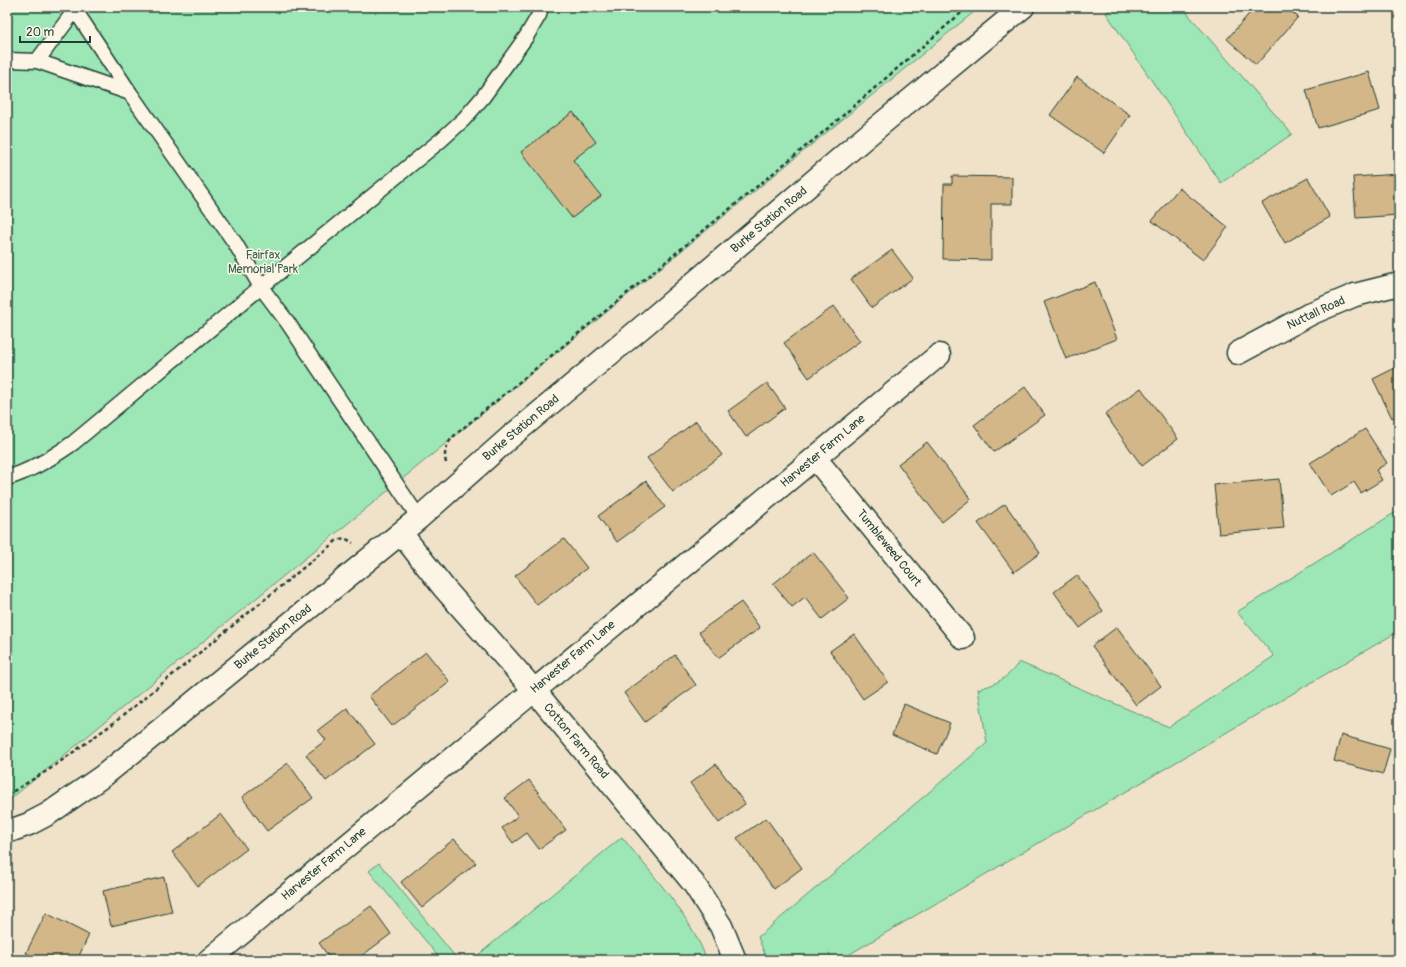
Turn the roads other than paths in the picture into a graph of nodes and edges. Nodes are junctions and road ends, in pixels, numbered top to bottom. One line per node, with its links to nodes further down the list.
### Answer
1 (541, 7): 8 (lane)
2 (1023, 7): 13 (street, Burke Station Road)
3 (74, 8): 5 (lane); 6 (lane)
4 (7, 60): 5 (lane)
5 (37, 62): 6 (lane)
6 (130, 93): 8 (lane)
7 (1399, 284): 9 (street, Nuttall Road)
8 (261, 287): 12 (lane); 13 (lane)
9 (1238, 353)
10 (938, 355): 11 (street, Harvester Farm Lane)
11 (815, 458): 15 (street, Tumbleweed Court); 16 (street, Harvester Farm Lane)
12 (7, 478)
13 (420, 518): 14 (street, Burke Station Road)
14 (401, 534): 16 (street, Cotton Farm Road); 17 (street, Burke Station Road)
15 (963, 638)
16 (534, 690): 18 (street, Harvester Farm Lane); 19 (street, Cotton Farm Road)
17 (7, 832)
18 (209, 960)
19 (736, 960)

